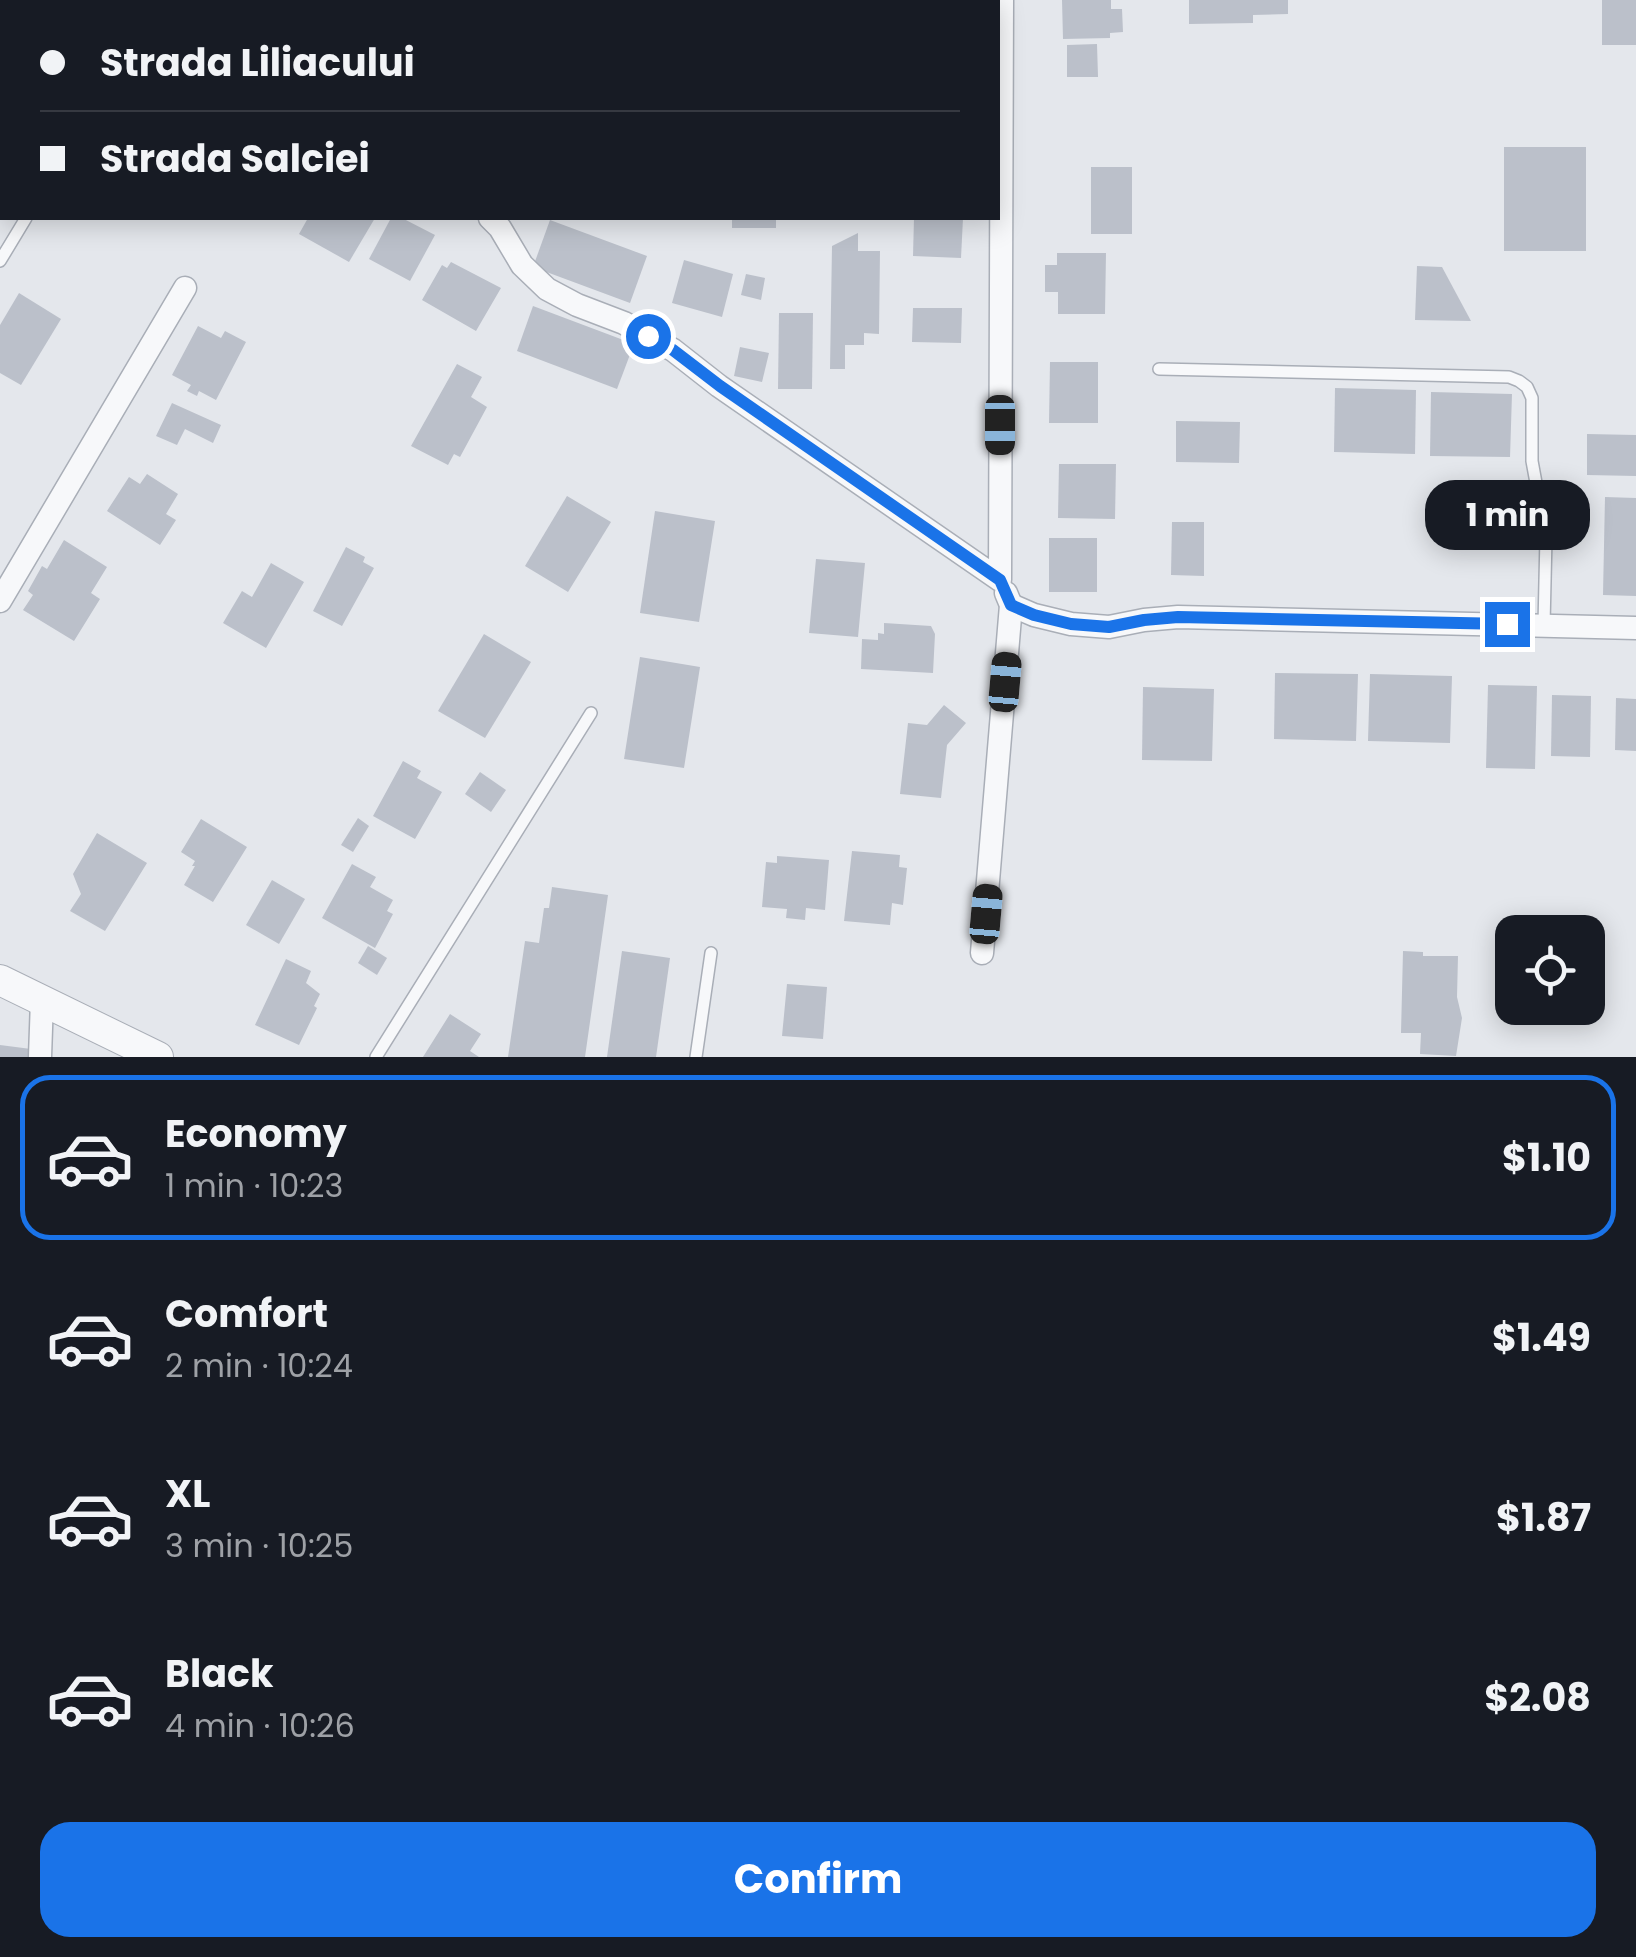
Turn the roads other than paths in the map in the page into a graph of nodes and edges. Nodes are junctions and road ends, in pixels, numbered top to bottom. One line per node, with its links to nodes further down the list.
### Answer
1 (1002, 0): 7 (street)
2 (25, 220): 4 (lane)
3 (492, 220): 7 (street)
4 (0, 260)
5 (185, 288): 8 (street)
6 (1159, 369): 10 (lane)
7 (1000, 580): 9 (street)
8 (0, 601)
9 (1011, 605): 10 (street); 13 (street)
10 (1544, 625): 11 (street)
11 (1636, 628)
12 (591, 713): 19 (lane)
13 (982, 952)
14 (711, 953): 20 (lane)
15 (0, 980): 16 (street)
16 (42, 1000): 17 (street); 18 (street)
17 (40, 1057)
18 (158, 1057)
19 (376, 1057)
20 (696, 1057)

